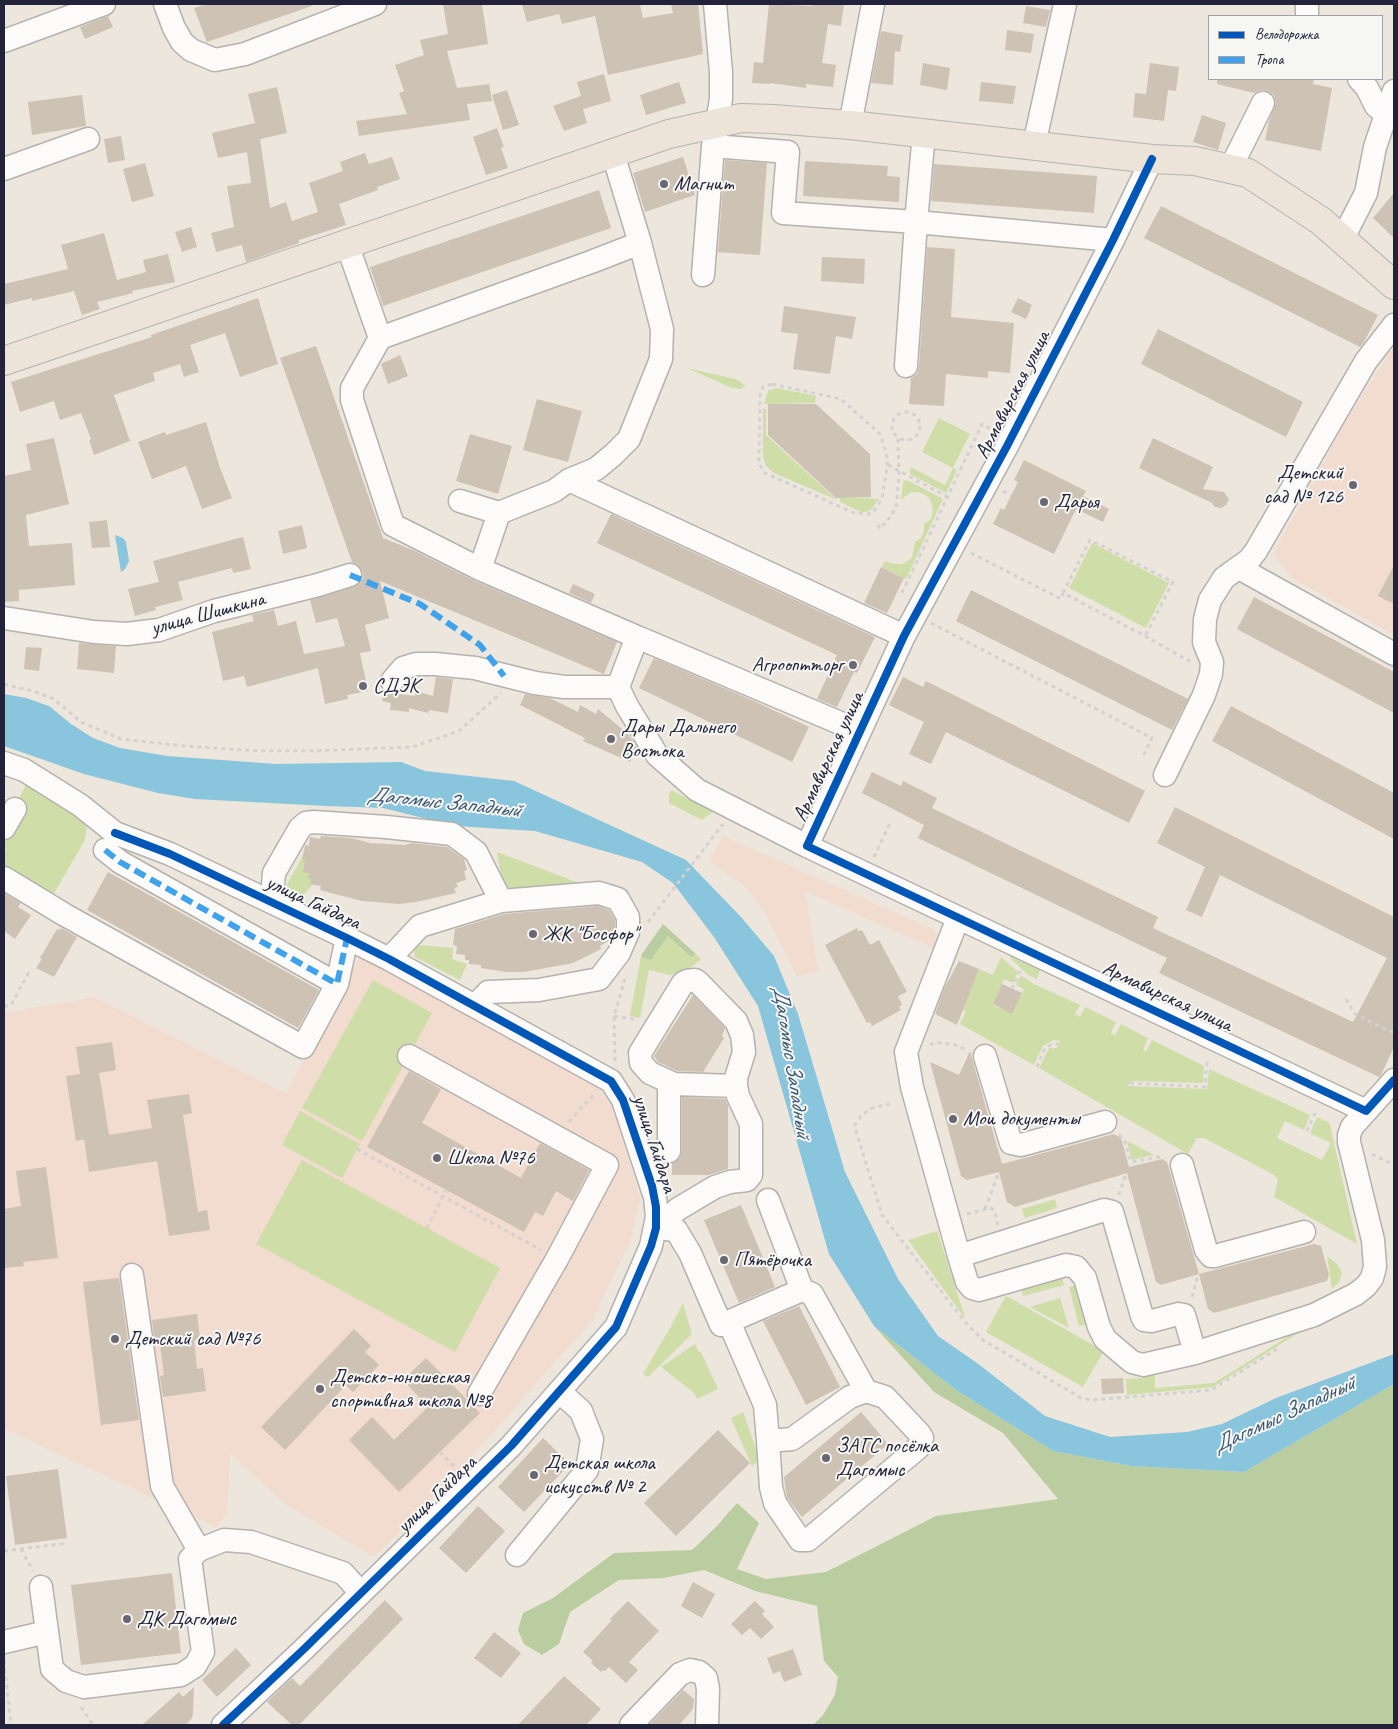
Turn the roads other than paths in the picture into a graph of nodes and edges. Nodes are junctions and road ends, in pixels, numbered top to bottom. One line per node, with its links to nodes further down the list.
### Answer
1 (104, 4): 7 (street)
2 (165, 4): 3 (street)
3 (375, 4)
4 (715, 4): 14 (street)
5 (873, 4): 12 (street)
6 (1065, 4): 16 (street)
7 (4, 41)
8 (1360, 80): 11 (street)
9 (1394, 91): 11 (street)
10 (1263, 104): 20 (street)
11 (1387, 114): 23 (street)
12 (850, 125): 13 (main road); 14 (main road)
13 (924, 133): 16 (main road); 21 (street)
14 (715, 135): 17 (main road); 21 (street); 26 (street)
15 (88, 139): 19 (street)
16 (1034, 145): 18 (main road)
17 (613, 154): 24 (street); 25 (main road)
18 (1152, 159): 20 (main road); 22 (street, Армавирская улица)
19 (4, 169)
20 (1230, 169): 23 (main road)
21 (916, 222): 22 (street); 31 (street)
22 (1113, 240): 39 (street, Армавирская улица)
23 (1342, 240): 27 (main road)
24 (640, 243): 29 (street); 32 (street)
25 (347, 244): 29 (street); 30 (main road)
26 (703, 275)
27 (1394, 286)
28 (1394, 325): 35 (street)
29 (380, 338): 36 (street)
30 (4, 361)
31 (906, 366)
32 (570, 480): 34 (street); 39 (street)
33 (460, 501): 34 (street)
34 (499, 513): 36 (street)
35 (1238, 568): 41 (street); 46 (street)
36 (480, 569): 40 (street)
37 (350, 575): 38 (street, улица Шишкина)
38 (4, 618)
39 (896, 631): 44 (street, Армавирская улица)
40 (637, 637): 43 (street); 44 (street)
41 (1394, 654)
42 (392, 681): 43 (street)
43 (618, 687): 48 (street)
44 (859, 731): 48 (street, Армавирская улица)
45 (4, 763): 47 (street)
46 (1165, 776)
47 (110, 841): 51 (street, улица Гайдара); 55 (street)
48 (807, 846): 52 (street, Армавирская улица)
49 (4, 878): 55 (street)
50 (501, 901): 51 (street); 54 (street); 56 (street)
51 (275, 904): 53 (street, улица Гайдара)
52 (958, 918): 62 (street, Армавирская улица); 69 (street)
53 (347, 938): 54 (street, улица Гайдара); 55 (street)
54 (389, 959): 56 (street, улица Гайдара)
55 (336, 984)
56 (475, 1006): 67 (street, улица Гайдара)
57 (978, 1054): 63 (street)
58 (409, 1056): 76 (street)
59 (1394, 1081): 62 (street)
60 (669, 1082): 61 (street); 61 (street); 64 (street)
61 (736, 1086): 67 (street)
62 (1366, 1111): 73 (street)
63 (1111, 1128)
64 (669, 1151)
65 (1174, 1162): 68 (street)
66 (768, 1200): 71 (street)
67 (656, 1228): 72 (street); 75 (street, улица Гайдара)
68 (1304, 1232)
69 (959, 1256): 73 (street); 73 (street)
70 (132, 1275): 78 (street)
71 (802, 1290): 72 (street); 74 (street)
72 (729, 1322): 77 (street)
73 (1195, 1353)
74 (866, 1391): 77 (street); 77 (street)
75 (560, 1392): 79 (street); 81 (street, улица Гайдара)
76 (479, 1394)
77 (768, 1441)
78 (199, 1550): 81 (street); 82 (street)
79 (517, 1555)
80 (41, 1587): 82 (street)
81 (361, 1593): 84 (street, улица Гайдара)
82 (47, 1632): 83 (street)
83 (4, 1642)
84 (223, 1725)
85 (631, 1725): 86 (street)
86 (707, 1725)

